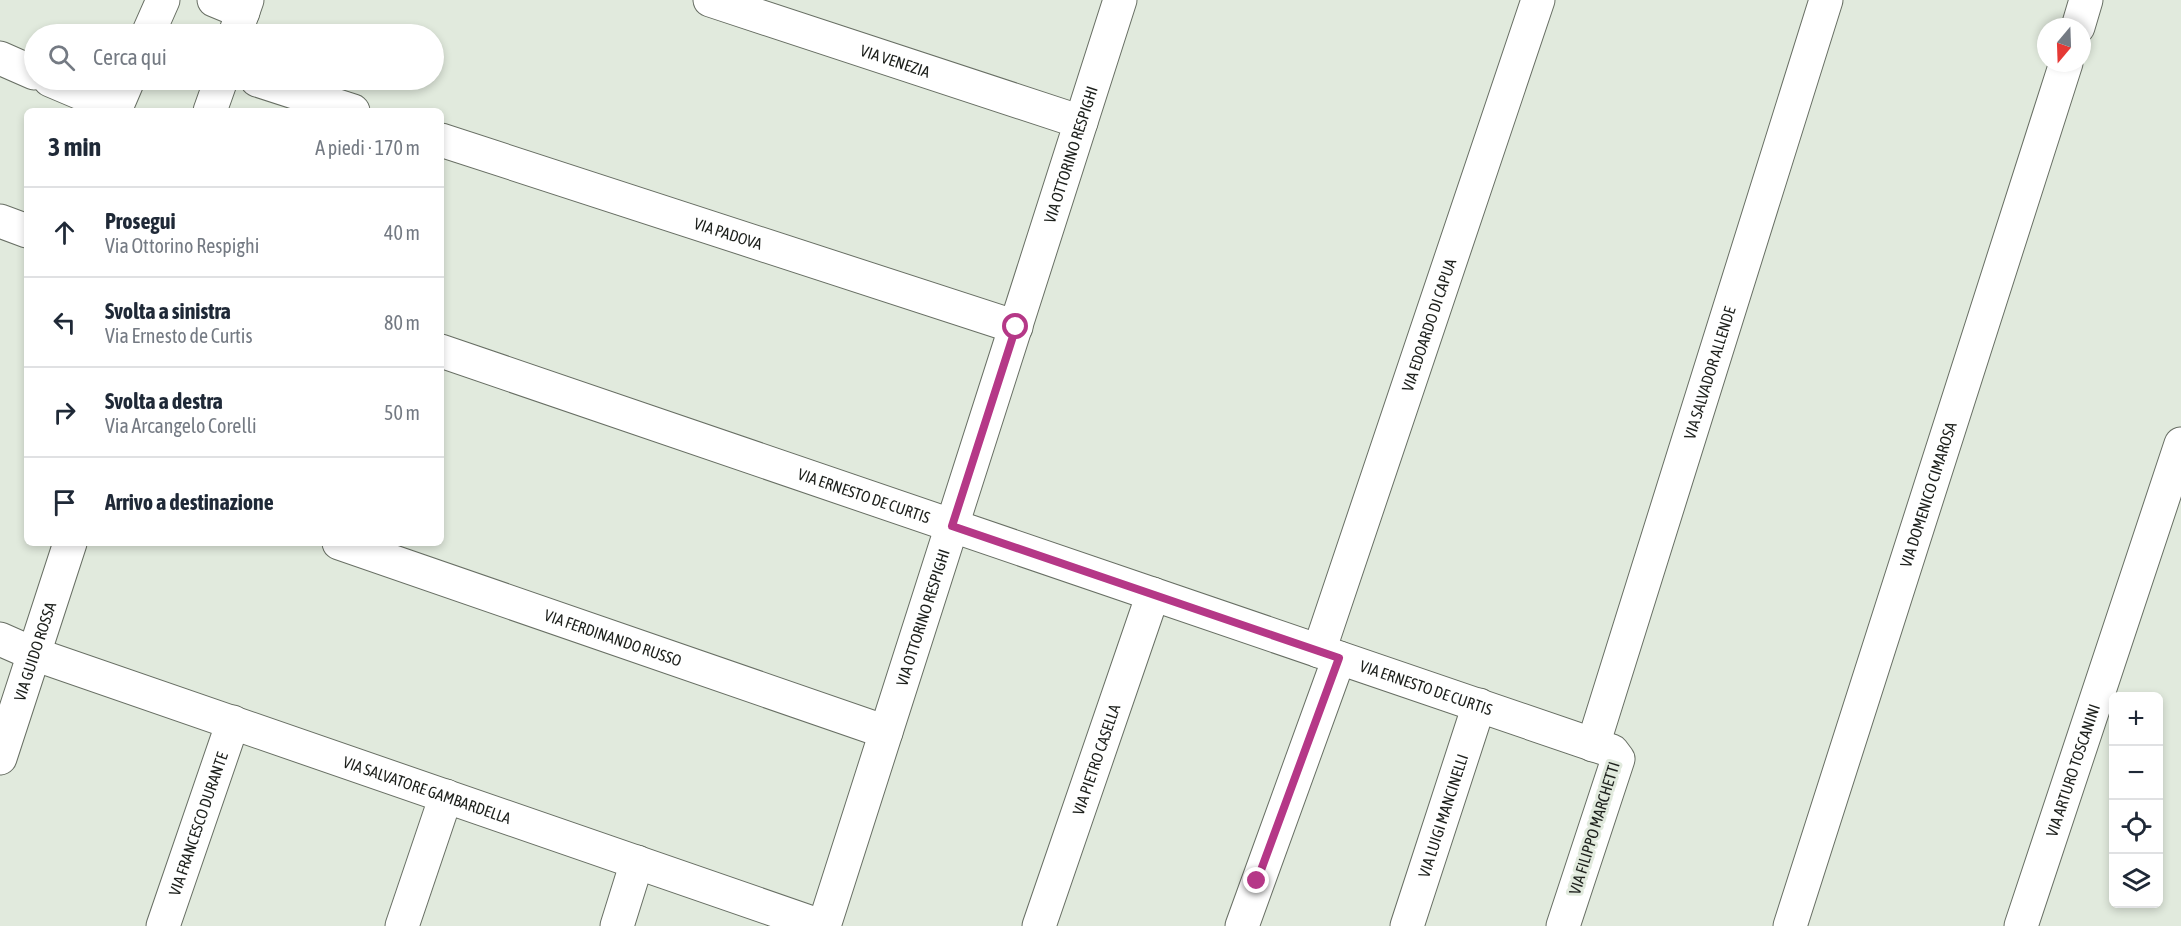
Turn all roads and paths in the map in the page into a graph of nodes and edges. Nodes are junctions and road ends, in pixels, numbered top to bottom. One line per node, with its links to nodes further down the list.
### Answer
1 (163, 0): 8 (street)
2 (710, 0): 20 (street, VIA VENEZIA)
3 (1120, 0): 20 (street, VIA OTTORINO RESPIGHI)
4 (1538, 0): 33 (street, VIA EDOARDO DI CAPUA)
5 (1826, 0): 37 (street, VIA SALVADOR ALLENDE)
6 (2086, 0): 7 (street)
7 (2081, 18)
8 (152, 24)
9 (0, 58): 10 (street)
10 (24, 69)
11 (2063, 72): 49 (street, VIA DOMENICO CIMAROSA)
12 (74, 90): 16 (street)
13 (124, 90): 17 (street)
14 (217, 90): 18 (street)
15 (288, 90): 19 (street)
16 (116, 108)
17 (116, 108)
18 (211, 108)
19 (344, 108)
20 (1081, 123): 24 (street, VIA OTTORINO RESPIGHI)
21 (444, 141): 24 (street, VIA PADOVA)
22 (0, 221): 23 (street)
23 (24, 230)
24 (1016, 327): 27 (street, VIA OTTORINO RESPIGHI)
25 (444, 352): 27 (street, VIA ERNESTO DE CURTIS)
26 (2181, 444): 50 (street, VIA ARTURO TOSCANINI)
27 (952, 526): 30 (street, VIA ERNESTO DE CURTIS); 36 (street, VIA OTTORINO RESPIGHI)
28 (69, 546): 32 (street, VIA GUIDO ROSSA)
29 (348, 546): 36 (street, VIA FERDINANDO RUSSO)
30 (1153, 594): 33 (street, VIA ERNESTO DE CURTIS); 45 (street, VIA PIETRO CASELLA)
31 (0, 639): 32 (street, VIA SALVATORE GAMBARDELLA)
32 (34, 654): 35 (street, VIA SALVATORE GAMBARDELLA); 38 (street, VIA GUIDO ROSSA)
33 (1329, 654): 34 (street, VIA ERNESTO DE CURTIS); 46 (street, VIA EDOARDO DI CAPUA)
34 (1479, 705): 37 (street, VIA ERNESTO DE CURTIS); 47 (street, VIA LUIGI MANCINELLI)
35 (233, 722): 39 (street, VIA SALVATORE GAMBARDELLA); 41 (street, VIA FRANCESCO DURANTE)
36 (886, 732): 44 (street, VIA OTTORINO RESPIGHI)
37 (1593, 745): 48 (street, VIA FILIPPO MARCHETTI)
38 (0, 758)
39 (446, 796): 40 (street, VIA SALVATORE GAMBARDELLA); 42 (street)
40 (637, 862): 43 (street); 44 (street, VIA SALVATORE GAMBARDELLA)
41 (163, 926)
42 (402, 926)
43 (617, 926)
44 (823, 926)
45 (1039, 926)
46 (1242, 926)
47 (1407, 926)
48 (1563, 926)
49 (1790, 926)
50 (2021, 926)

